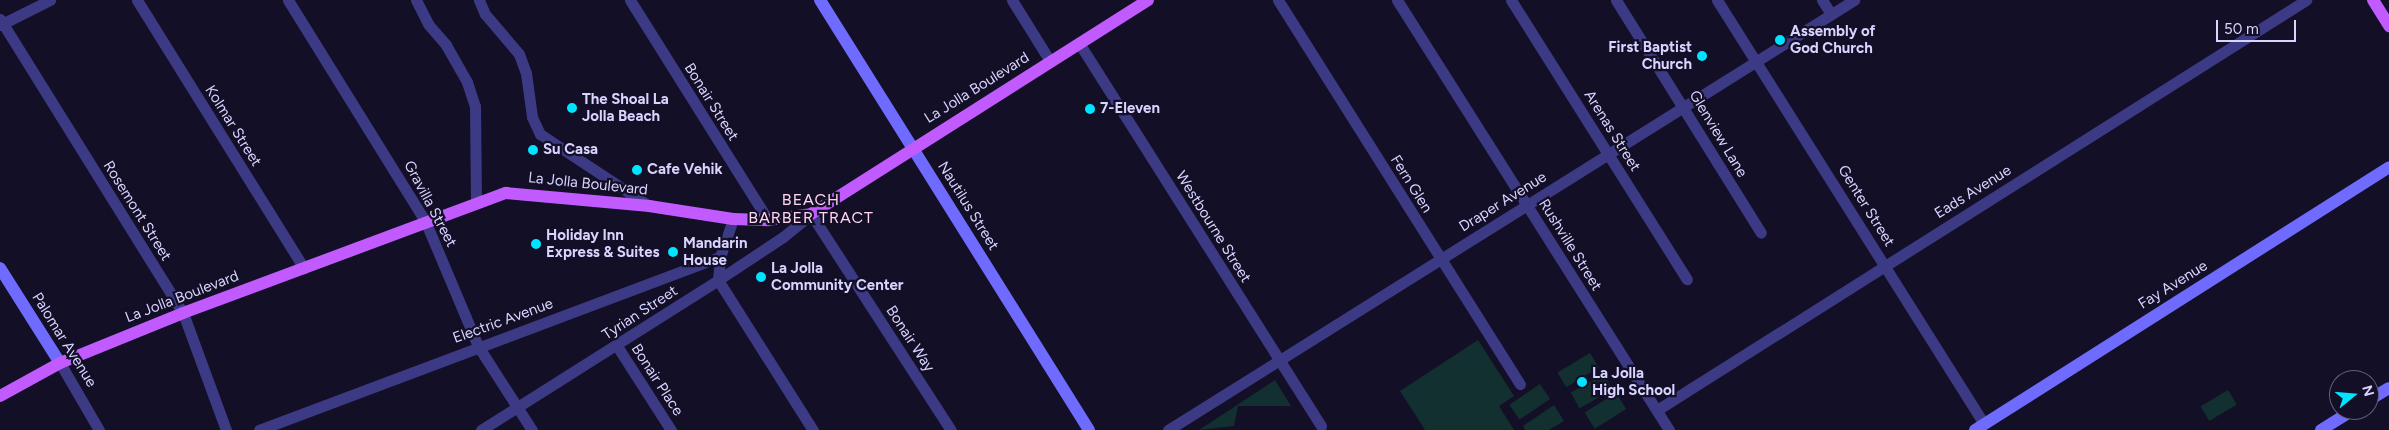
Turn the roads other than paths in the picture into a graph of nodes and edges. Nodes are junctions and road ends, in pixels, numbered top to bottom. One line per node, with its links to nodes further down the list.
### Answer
1 (50, 0): 20 (street)
2 (138, 0): 41 (street, Kolmar Street)
3 (288, 0): 35 (street, Gravilla Street)
4 (416, 0): 29 (street)
5 (479, 0): 31 (street)
6 (630, 0): 34 (street, Bonair Street)
7 (820, 0): 26 (street, Nautilus Street)
8 (1012, 0): 23 (street)
9 (1148, 0): 22 (main road, La Jolla Boulevard)
10 (1278, 0): 38 (street, Fern Glen)
11 (1397, 0): 30 (street, Rushville Street)
12 (1511, 0): 27 (street, Arenas Street)
13 (1616, 0): 25 (street, Glenview Lane)
14 (1717, 0): 24 (street, Genter Street)
15 (1822, 0): 19 (street)
16 (1854, 0): 19 (street, Draper Avenue)
17 (2306, 0): 39 (street, Eads Avenue)
18 (2373, 0): 21 (main road)
19 (1831, 14): 24 (street, Draper Avenue)
20 (1, 22): 44 (street, Rosemont Street)
21 (2389, 26)
22 (1079, 43): 23 (main road, La Jolla Boulevard); 47 (street, Westbourne Street)
23 (1050, 61): 26 (main road, La Jolla Boulevard)
24 (1756, 61): 25 (street, Draper Avenue); 39 (street, Genter Street)
25 (1683, 106): 27 (street, Draper Avenue); 36 (street, Glenview Lane)
26 (913, 148): 32 (main road, La Jolla Boulevard); 64 (street, Nautilus Street)
27 (1608, 154): 30 (street, Draper Avenue); 42 (street, Arenas Street)
28 (2389, 167): 55 (street, Fay Avenue)
29 (476, 203): 31 (main road, La Jolla Boulevard); 35 (main road, La Jolla Boulevard)
30 (1527, 205): 38 (street, Draper Avenue); 52 (street, Rushville Street)
31 (649, 206): 33 (main road, La Jolla Boulevard)
32 (811, 214): 34 (main road, La Jolla Boulevard); 43 (street, Tyrian Street); 63 (street, Bonair Way)
33 (733, 219): 34 (main road, La Jolla Boulevard); 37 (street)
34 (768, 220)
35 (426, 223): 41 (main road, La Jolla Boulevard); 45 (street, Gravilla Street)
36 (1761, 234)
37 (720, 257): 43 (street); 45 (street, Electric Avenue)
38 (1441, 259): 47 (street, Draper Avenue); 49 (street, Fern Glen)
39 (1885, 266): 52 (street, Eads Avenue); 55 (street, Genter Street)
40 (0, 268): 48 (street, Palomar Avenue)
41 (304, 268): 44 (main road, La Jolla Boulevard)
42 (1687, 279)
43 (718, 280): 46 (street, Tyrian Street); 62 (street)
44 (183, 313): 48 (main road, La Jolla Boulevard); 57 (street, Rosemont Street)
45 (478, 346): 51 (street, Gravilla Street); 58 (street, Electric Avenue)
46 (617, 346): 51 (street, Tyrian Street); 61 (street, Bonair Place)
47 (1280, 360): 54 (street, Westbourne Street); 65 (street, Draper Avenue)
48 (60, 363): 50 (main road, La Jolla Boulevard); 56 (street, Palomar Avenue)
49 (1520, 384)
50 (0, 396)
51 (517, 408): 59 (street, Tyrian Street); 60 (street, Gravilla Street)
52 (1657, 410): 66 (street, Rushville Street)
53 (2338, 420): 67 (street)
54 (1321, 426)
55 (1982, 428)
56 (99, 430)
57 (226, 430)
58 (259, 430)
59 (481, 430)
60 (532, 430)
61 (671, 430)
62 (813, 430)
63 (951, 430)
64 (1089, 430)
65 (1168, 430)
66 (1669, 430)
67 (2322, 430)

